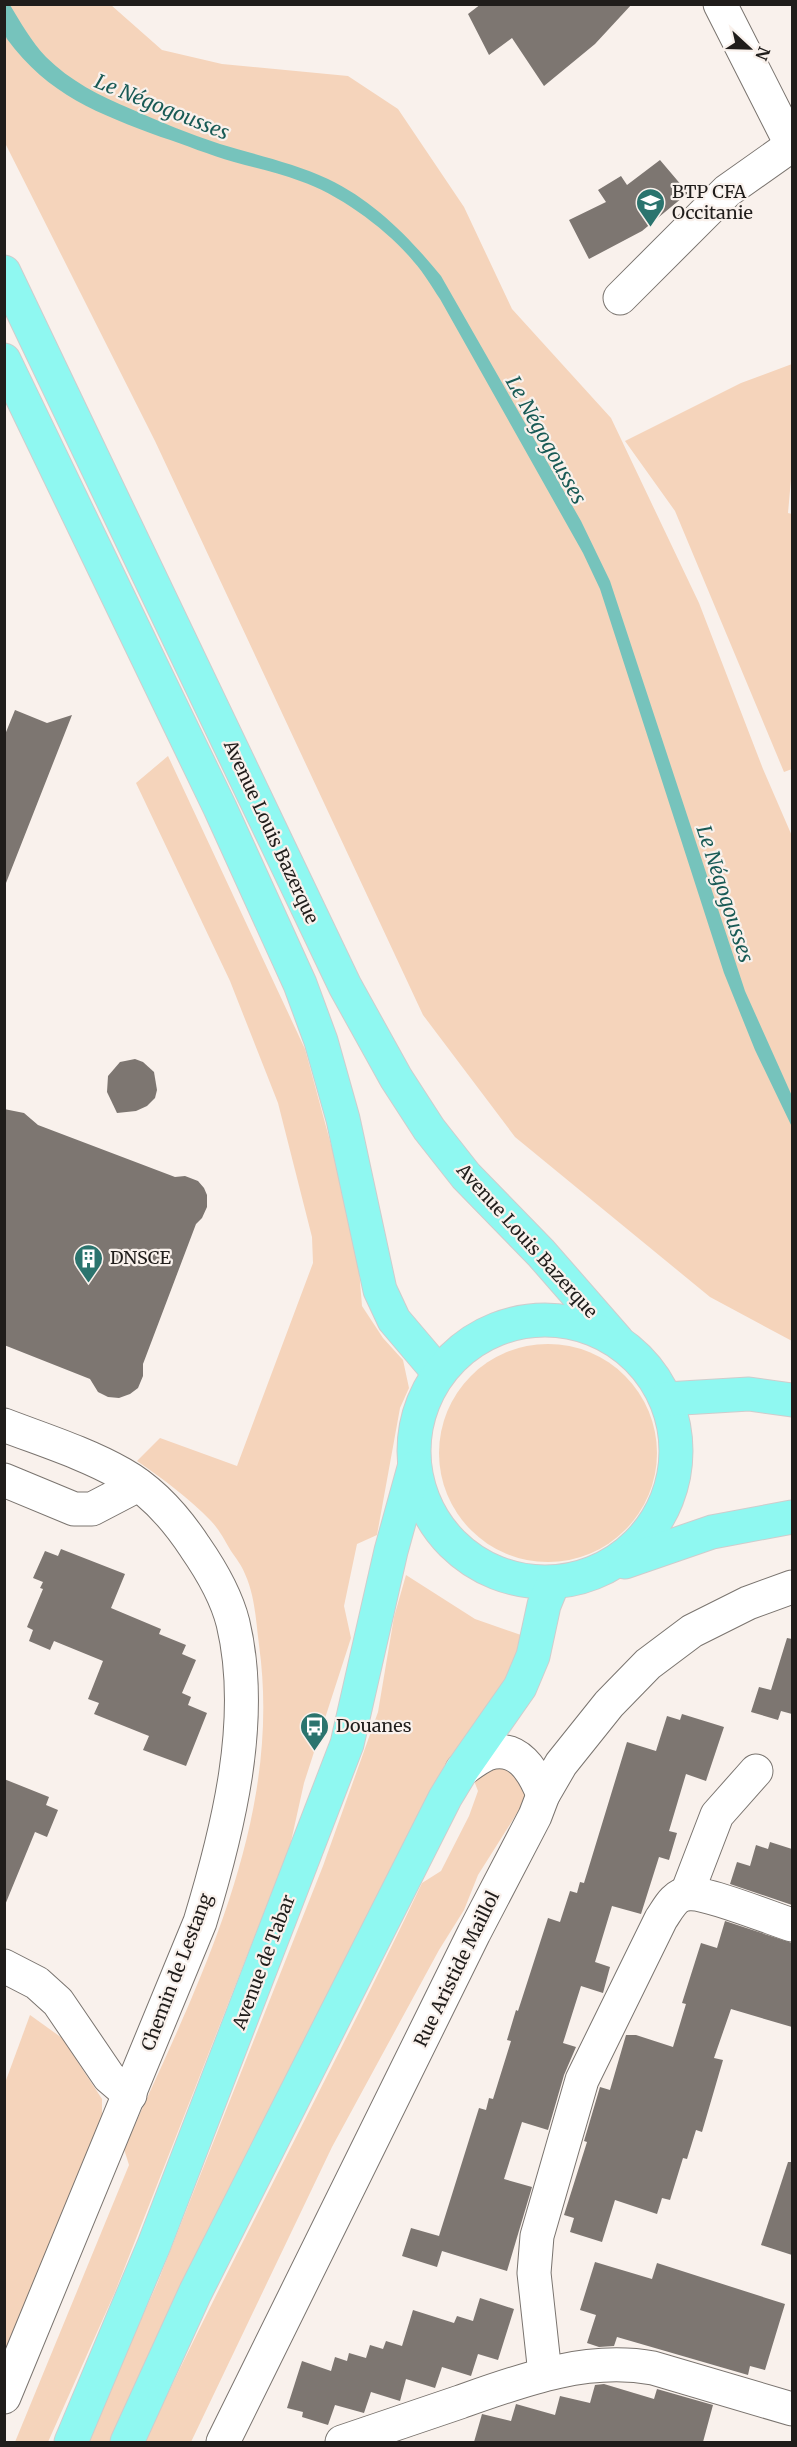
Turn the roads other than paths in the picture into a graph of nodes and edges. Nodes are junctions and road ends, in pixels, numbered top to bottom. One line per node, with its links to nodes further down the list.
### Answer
1 (720, 4): 2 (street)
2 (792, 145): 4 (street)
3 (4, 272): 6 (main road, Avenue Louis Bazerque)
4 (620, 298)
5 (4, 360): 7 (main road, Avenue Louis Bazerque)
6 (617, 1340): 7 (main road); 8 (main road)
7 (439, 1373): 11 (main road)
8 (666, 1399): 9 (main road); 15 (main road)
9 (792, 1400)
10 (4, 1425): 13 (street, Chemin de Lestang)
11 (414, 1468): 16 (main road); 29 (main road, Avenue de Tabar)
12 (4, 1480): 13 (street)
13 (138, 1485): 24 (street, Chemin de Lestang)
14 (792, 1517): 15 (main road)
15 (598, 1571): 16 (main road)
16 (554, 1583): 18 (main road)
17 (792, 1587): 20 (street, Rue Aristide Maillol)
18 (462, 1770): 20 (street); 30 (main road)
19 (756, 1771): 21 (street)
20 (543, 1795): 31 (street, Rue Aristide Maillol)
21 (687, 1893): 22 (street); 25 (street)
22 (792, 1925)
23 (4, 1966): 24 (street)
24 (130, 2095): 26 (street, Chemin de Lestang)
25 (545, 2374): 27 (street); 28 (street)
26 (4, 2397)
27 (792, 2409)
28 (352, 2441)
29 (71, 2442)
30 (127, 2442)
31 (223, 2442)

